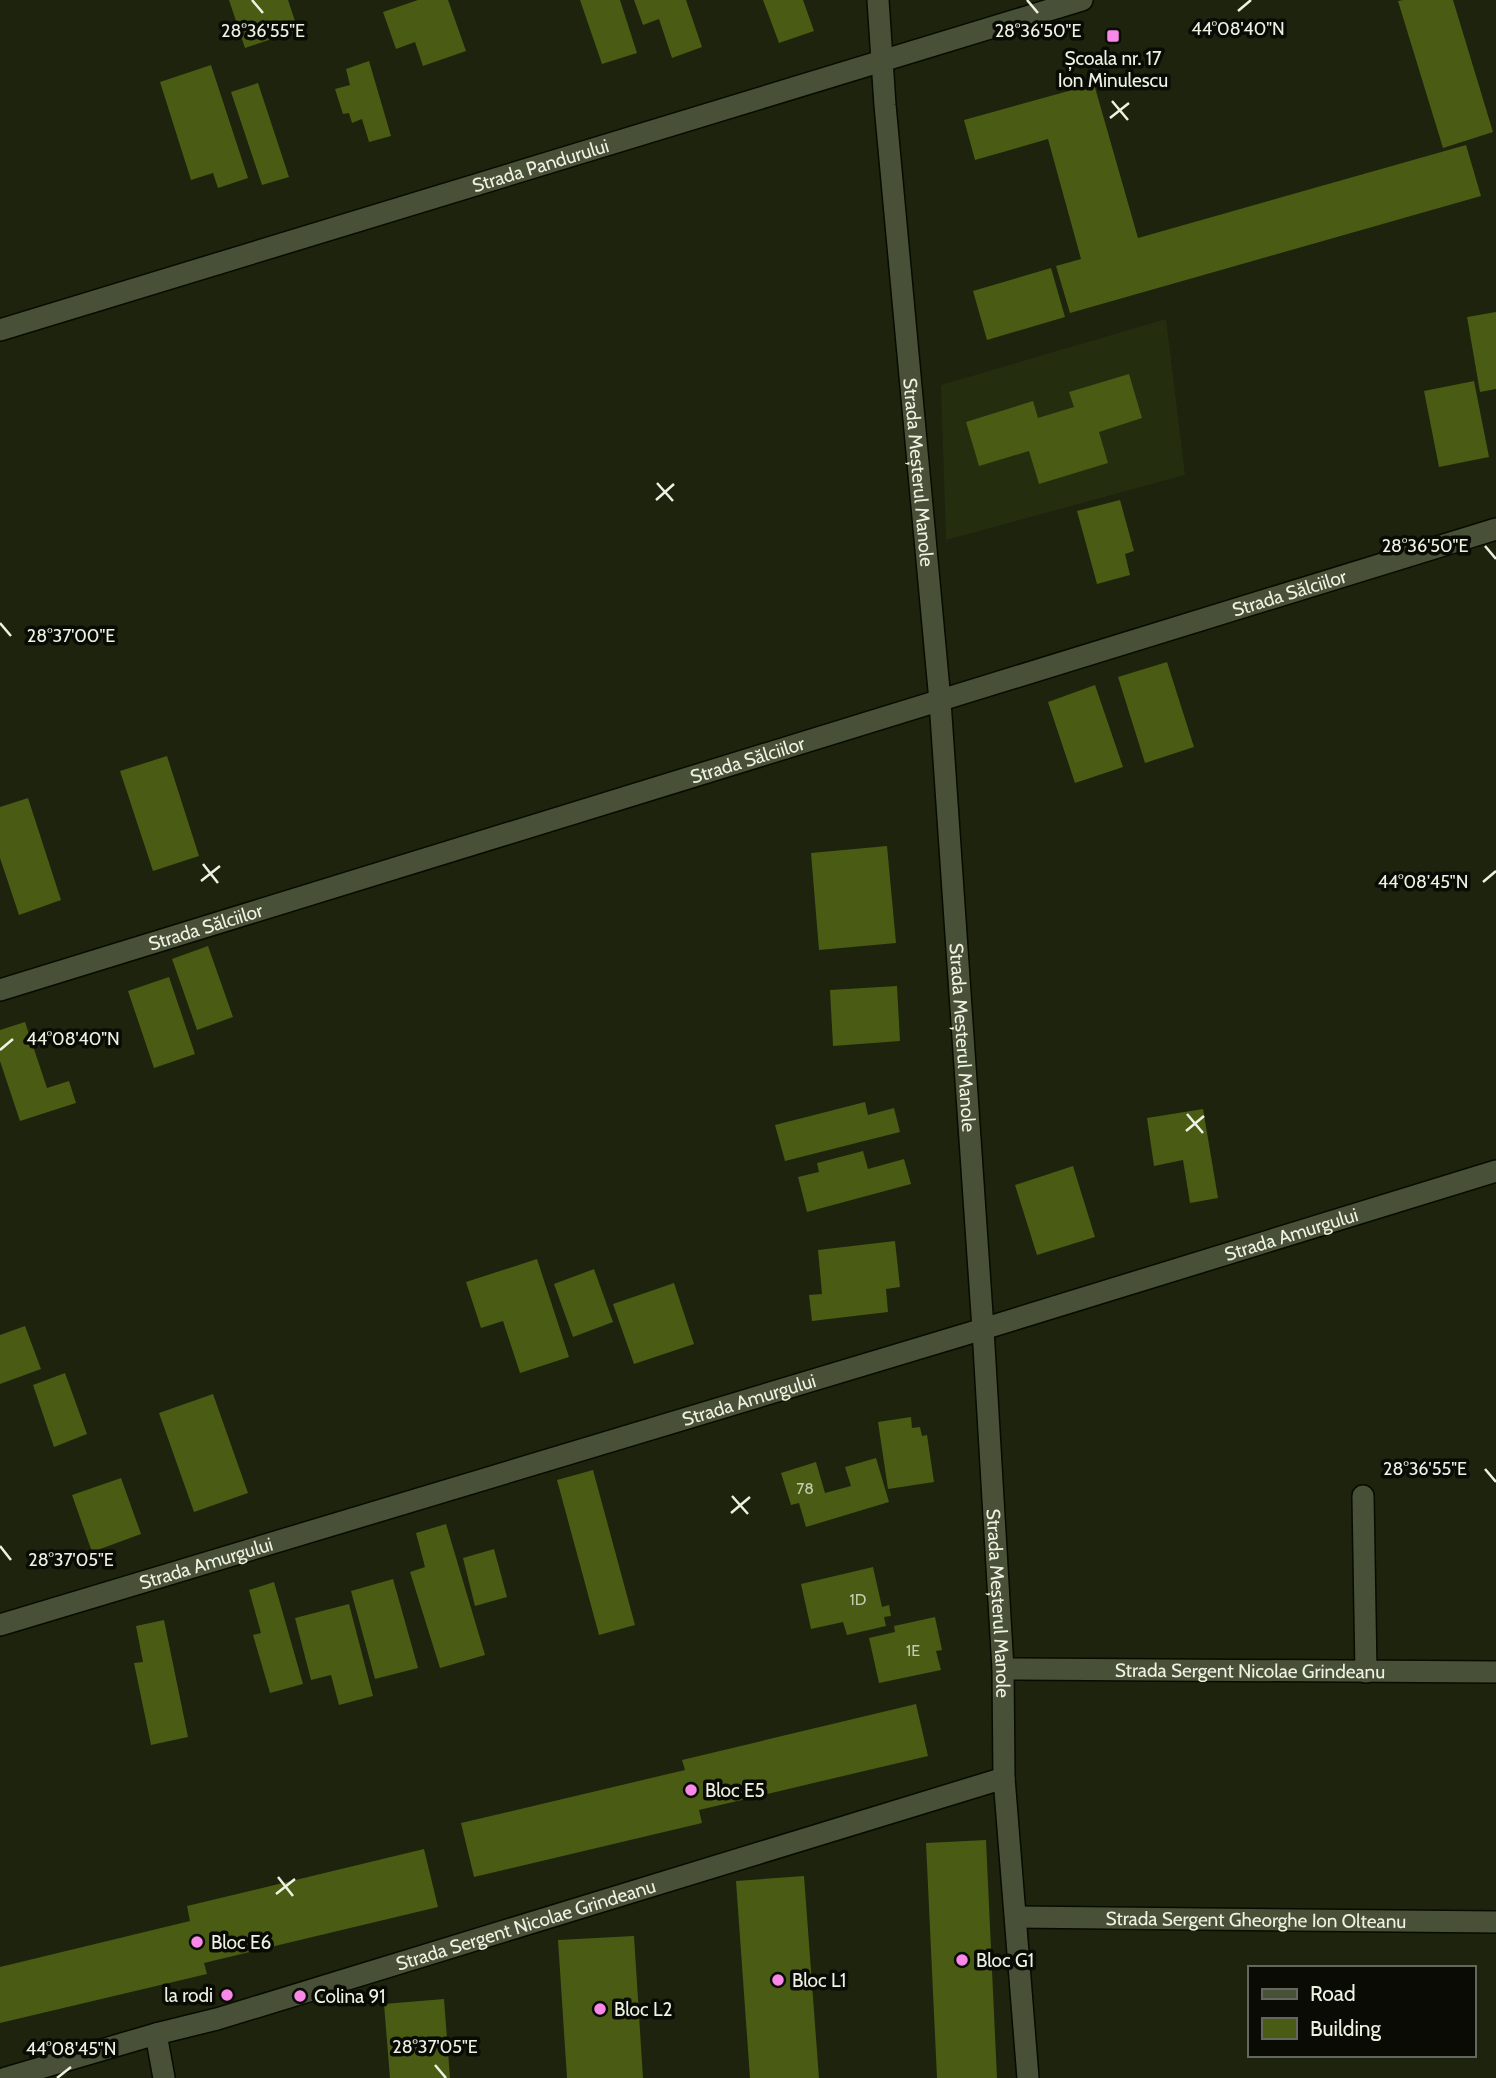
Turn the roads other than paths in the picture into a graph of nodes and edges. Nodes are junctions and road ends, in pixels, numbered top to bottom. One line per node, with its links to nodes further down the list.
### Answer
1 (878, 0): 3 (street, Strada Meșterul Manole)
2 (1082, 0): 3 (street, Strada Pandurului)
3 (882, 60): 4 (street, Strada Pandurului); 6 (street, Strada Meșterul Manole)
4 (0, 330)
5 (1496, 529): 6 (street, Strada Sălciilor)
6 (940, 701): 7 (street, Strada Sălciilor); 9 (street, Strada Meșterul Manole)
7 (0, 990)
8 (1496, 1171): 9 (street, Strada Amurgului)
9 (983, 1329): 11 (street, Strada Amurgului); 12 (street, Strada Meșterul Manole)
10 (1363, 1496): 13 (street)
11 (0, 1625)
12 (1003, 1669): 13 (street, Strada Sergent Nicolae Grindeanu); 15 (street, Strada Meșterul Manole)
13 (1366, 1672): 14 (street, Strada Sergent Nicolae Grindeanu)
14 (1496, 1672)
15 (1004, 1778): 16 (street, Strada Meșterul Manole); 18 (street, Strada Sergent Nicolae Grindeanu)
16 (1016, 1917): 17 (street, Strada Sergent Gheorghe Ion Olteanu); 21 (street, Strada Meșterul Manole)
17 (1496, 1922)
18 (156, 2034): 19 (street, Strada Sergent Nicolae Grindeanu); 20 (street)
19 (6, 2078)
20 (164, 2078)
21 (1028, 2078)

